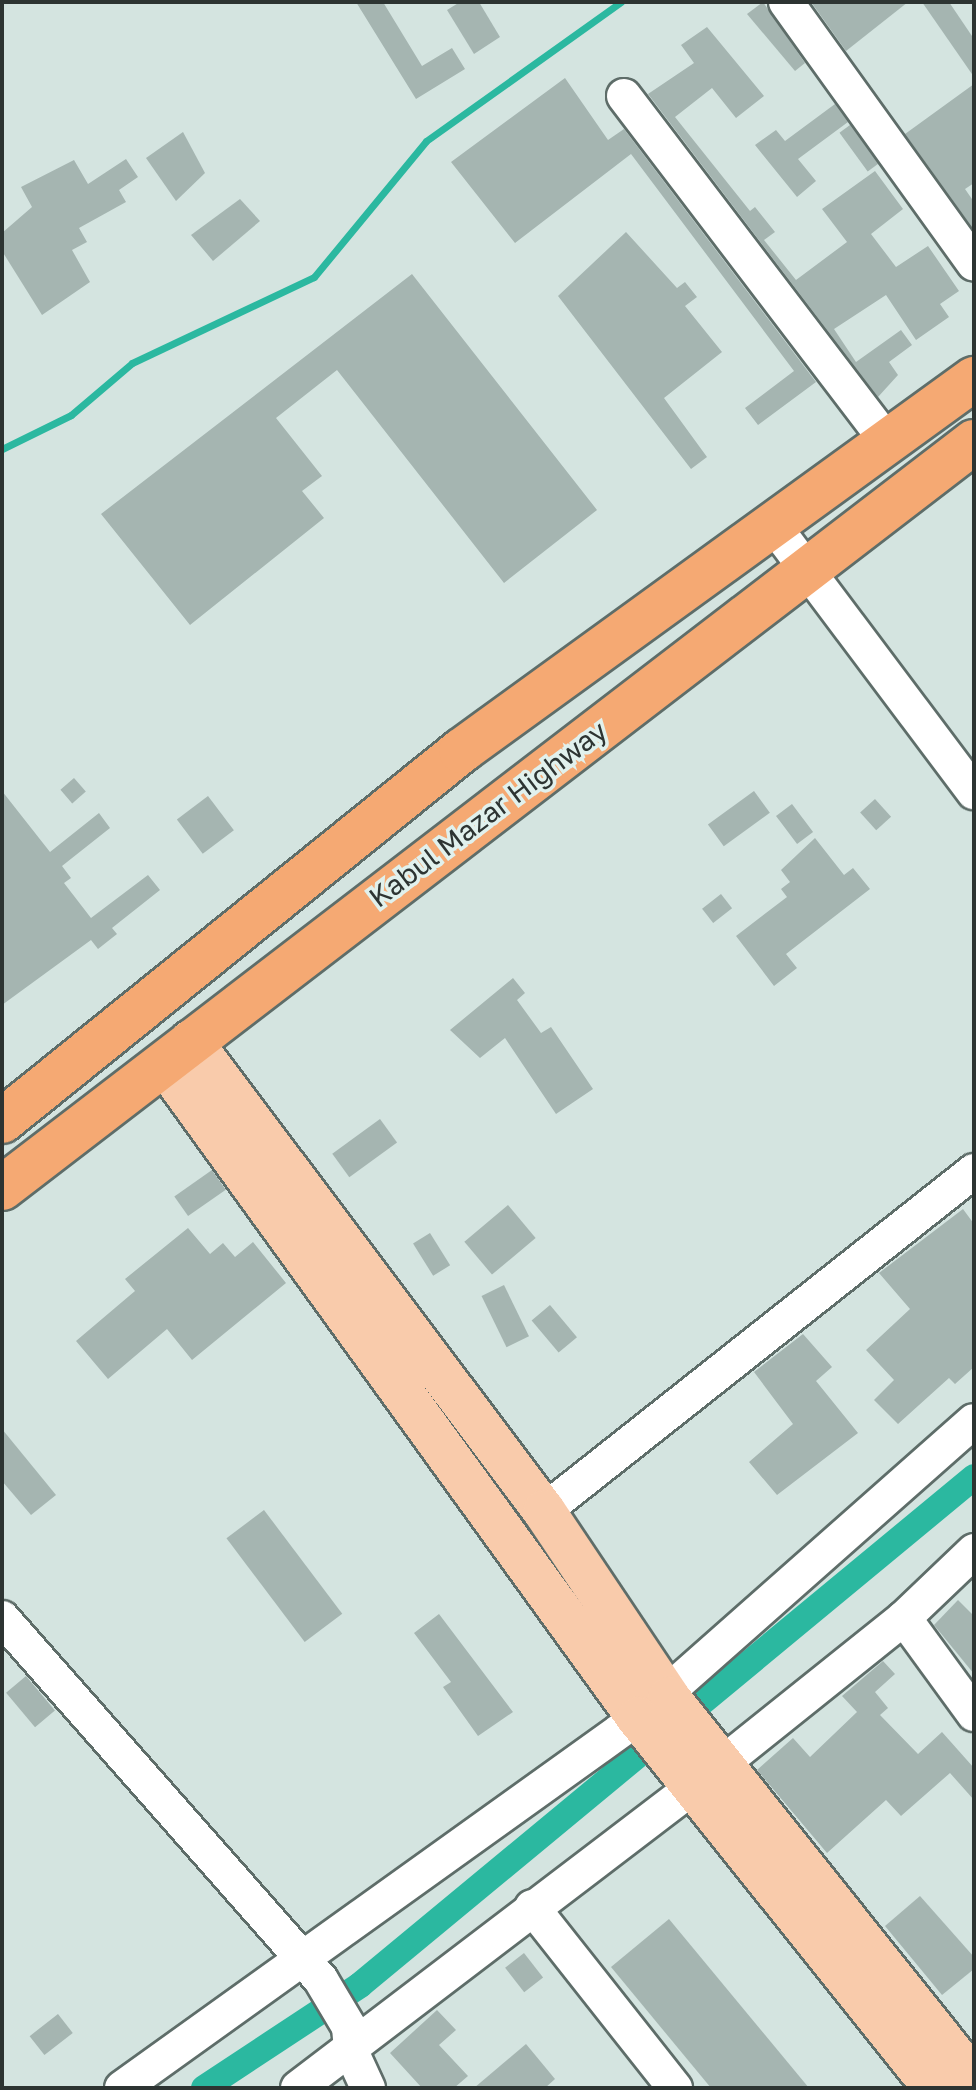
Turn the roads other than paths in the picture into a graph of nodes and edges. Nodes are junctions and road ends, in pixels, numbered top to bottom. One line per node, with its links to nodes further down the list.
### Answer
1 (786, 2): 3 (street)
2 (624, 96): 6 (street)
3 (974, 264)
4 (974, 379): 6 (highway)
5 (974, 442): 8 (highway, Kabul Mazar Highway)
6 (888, 443): 7 (highway)
7 (774, 526): 8 (street); 11 (highway)
8 (807, 570): 9 (street); 10 (highway, Kabul Mazar Highway)
9 (974, 792)
10 (177, 1052): 13 (highway, Kabul Mazar Highway); 15 (main road); 19 (main road)
11 (2, 1121)
12 (974, 1171): 15 (street)
13 (2, 1188)
14 (974, 1421): 19 (street)
15 (544, 1511): 19 (main road)
16 (974, 1551): 18 (street)
17 (2, 1618): 23 (street)
18 (904, 1618): 20 (street); 21 (street)
19 (655, 1709): 21 (main road); 23 (street)
20 (974, 1714)
21 (706, 1773): 22 (street); 25 (main road); 30 (main road)
22 (532, 1907): 24 (street); 29 (street)
23 (312, 1971): 24 (street); 26 (street)
24 (350, 2039): 27 (street); 28 (street)
25 (974, 2080)
26 (122, 2088)
27 (298, 2088)
28 (368, 2088)
29 (675, 2088)
30 (934, 2088)

